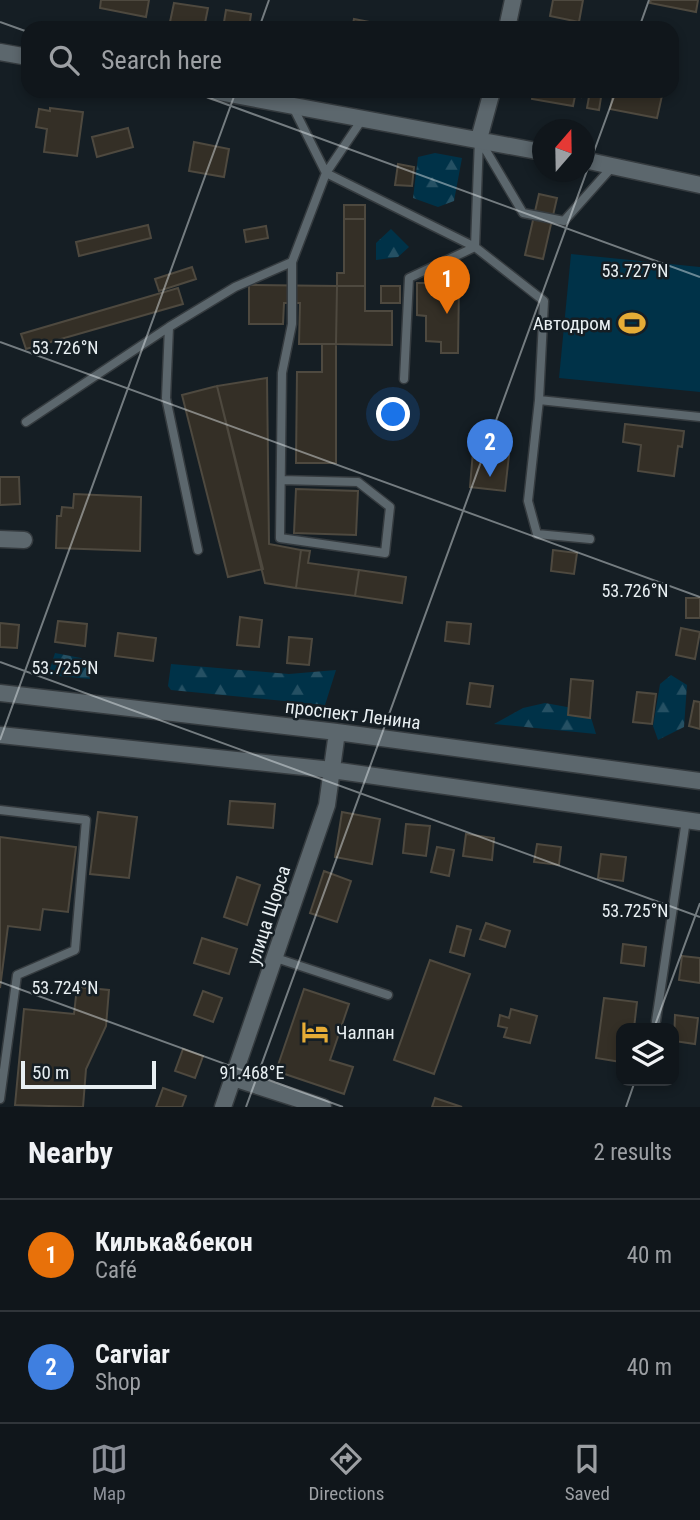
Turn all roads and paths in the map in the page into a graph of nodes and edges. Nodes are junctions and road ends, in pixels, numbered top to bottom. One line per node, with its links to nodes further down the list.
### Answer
1 (513, 0): 2 (street)
2 (508, 21)
3 (0, 52): 4 (street)
4 (21, 56)
5 (250, 98): 7 (street)
6 (490, 98): 9 (street)
7 (292, 106): 8 (street); 13 (lane)
8 (363, 118): 9 (street); 13 (lane)
9 (480, 139): 10 (street); 12 (lane); 15 (lane)
10 (532, 150)
11 (595, 162): 12 (street)
12 (614, 166): 14 (street)
13 (326, 173): 15 (lane); 16 (lane)
14 (700, 185)
15 (475, 247): 18 (lane); 19 (lane)
16 (292, 262): 17 (lane); 22 (lane)
17 (169, 327): 21 (lane); 26 (lane)
18 (404, 379)
19 (539, 400): 20 (lane); 24 (lane)
20 (700, 417)
21 (26, 422)
22 (281, 480): 22 (lane)
23 (0, 539): 25 (street)
24 (590, 539)
25 (24, 540)
26 (198, 550)
27 (0, 693): 28 (street, проспект Ленина)
28 (337, 732): 30 (street, улица Щорса); 31 (street, проспект Ленина)
29 (0, 735): 30 (street)
30 (332, 770): 33 (street); 34 (street, улица Щорса)
31 (700, 781)
32 (0, 810): 38 (lane)
33 (693, 821): 36 (lane)
34 (276, 958): 35 (lane); 37 (street, улица Щорса)
35 (388, 995)
36 (656, 1021)
37 (233, 1078): 39 (street, улица Щорса); 40 (street)
38 (0, 1099)
39 (223, 1107)
40 (323, 1107)

